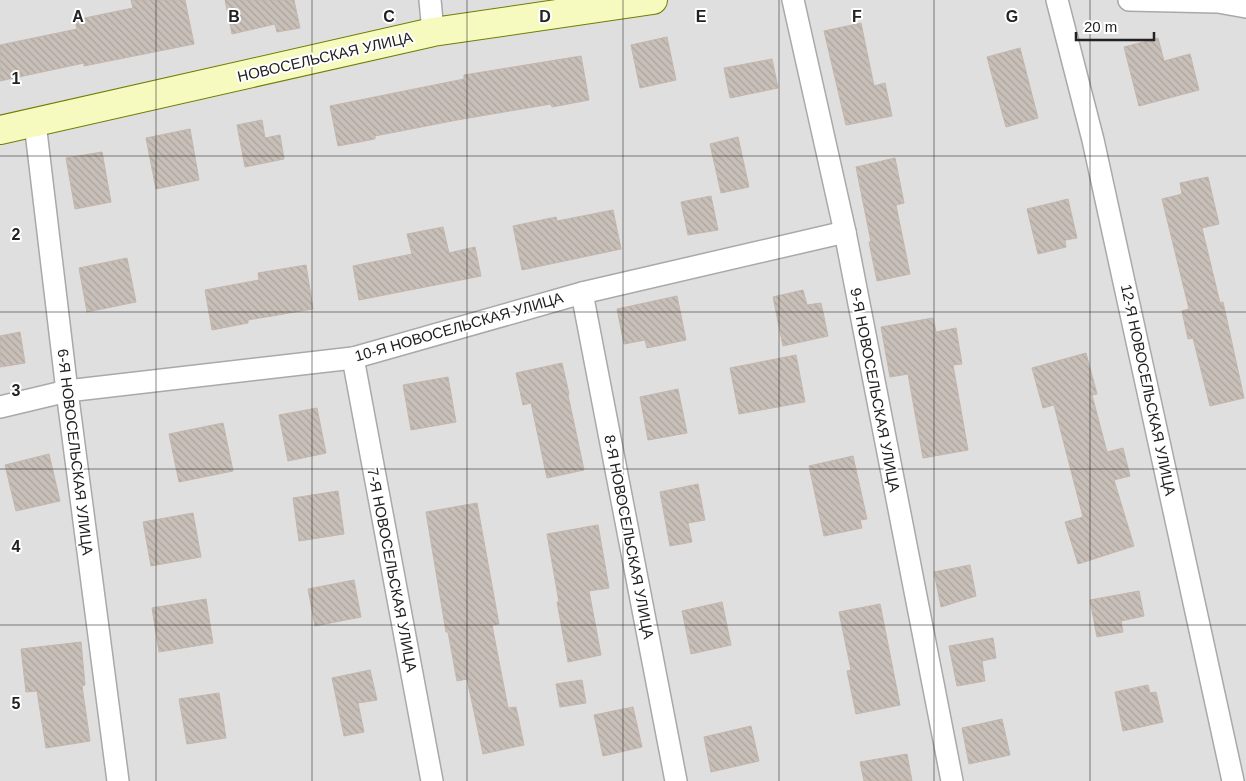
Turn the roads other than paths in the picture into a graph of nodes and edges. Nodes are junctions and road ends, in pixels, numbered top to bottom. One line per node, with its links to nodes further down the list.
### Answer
1 (430, 0): 7 (street)
2 (653, 0): 7 (street, НОВОСЕЛЬСКАЯ УЛИЦА)
3 (793, 0): 10 (street, 9-Я НОВОСЕЛЬСКАЯ УЛИЦА)
4 (1057, 0): 19 (street, 12-Я НОВОСЕЛЬСКАЯ УЛИЦА)
5 (1129, 0): 6 (street)
6 (1246, 7)
7 (432, 32): 8 (street, НОВОСЕЛЬСКАЯ УЛИЦА)
8 (35, 123): 9 (street, НОВОСЕЛЬСКАЯ УЛИЦА); 13 (street, 6-Я НОВОСЕЛЬСКАЯ УЛИЦА)
9 (0, 130)
10 (845, 232): 11 (street, 10-Я НОВОСЕЛЬСКАЯ УЛИЦА); 18 (street, 9-Я НОВОСЕЛЬСКАЯ УЛИЦА)
11 (582, 293): 12 (street, 10-Я НОВОСЕЛЬСКАЯ УЛИЦА); 17 (street, 8-Я НОВОСЕЛЬСКАЯ УЛИЦА)
12 (353, 358): 13 (street, 10-Я НОВОСЕЛЬСКАЯ УЛИЦА); 16 (street, 7-Я НОВОСЕЛЬСКАЯ УЛИЦА)
13 (67, 391): 14 (street, 10-Я НОВОСЕЛЬСКАЯ УЛИЦА); 15 (street, 6-Я НОВОСЕЛЬСКАЯ УЛИЦА)
14 (0, 406)
15 (118, 781)
16 (432, 781)
17 (676, 781)
18 (952, 781)
19 (1233, 781)

